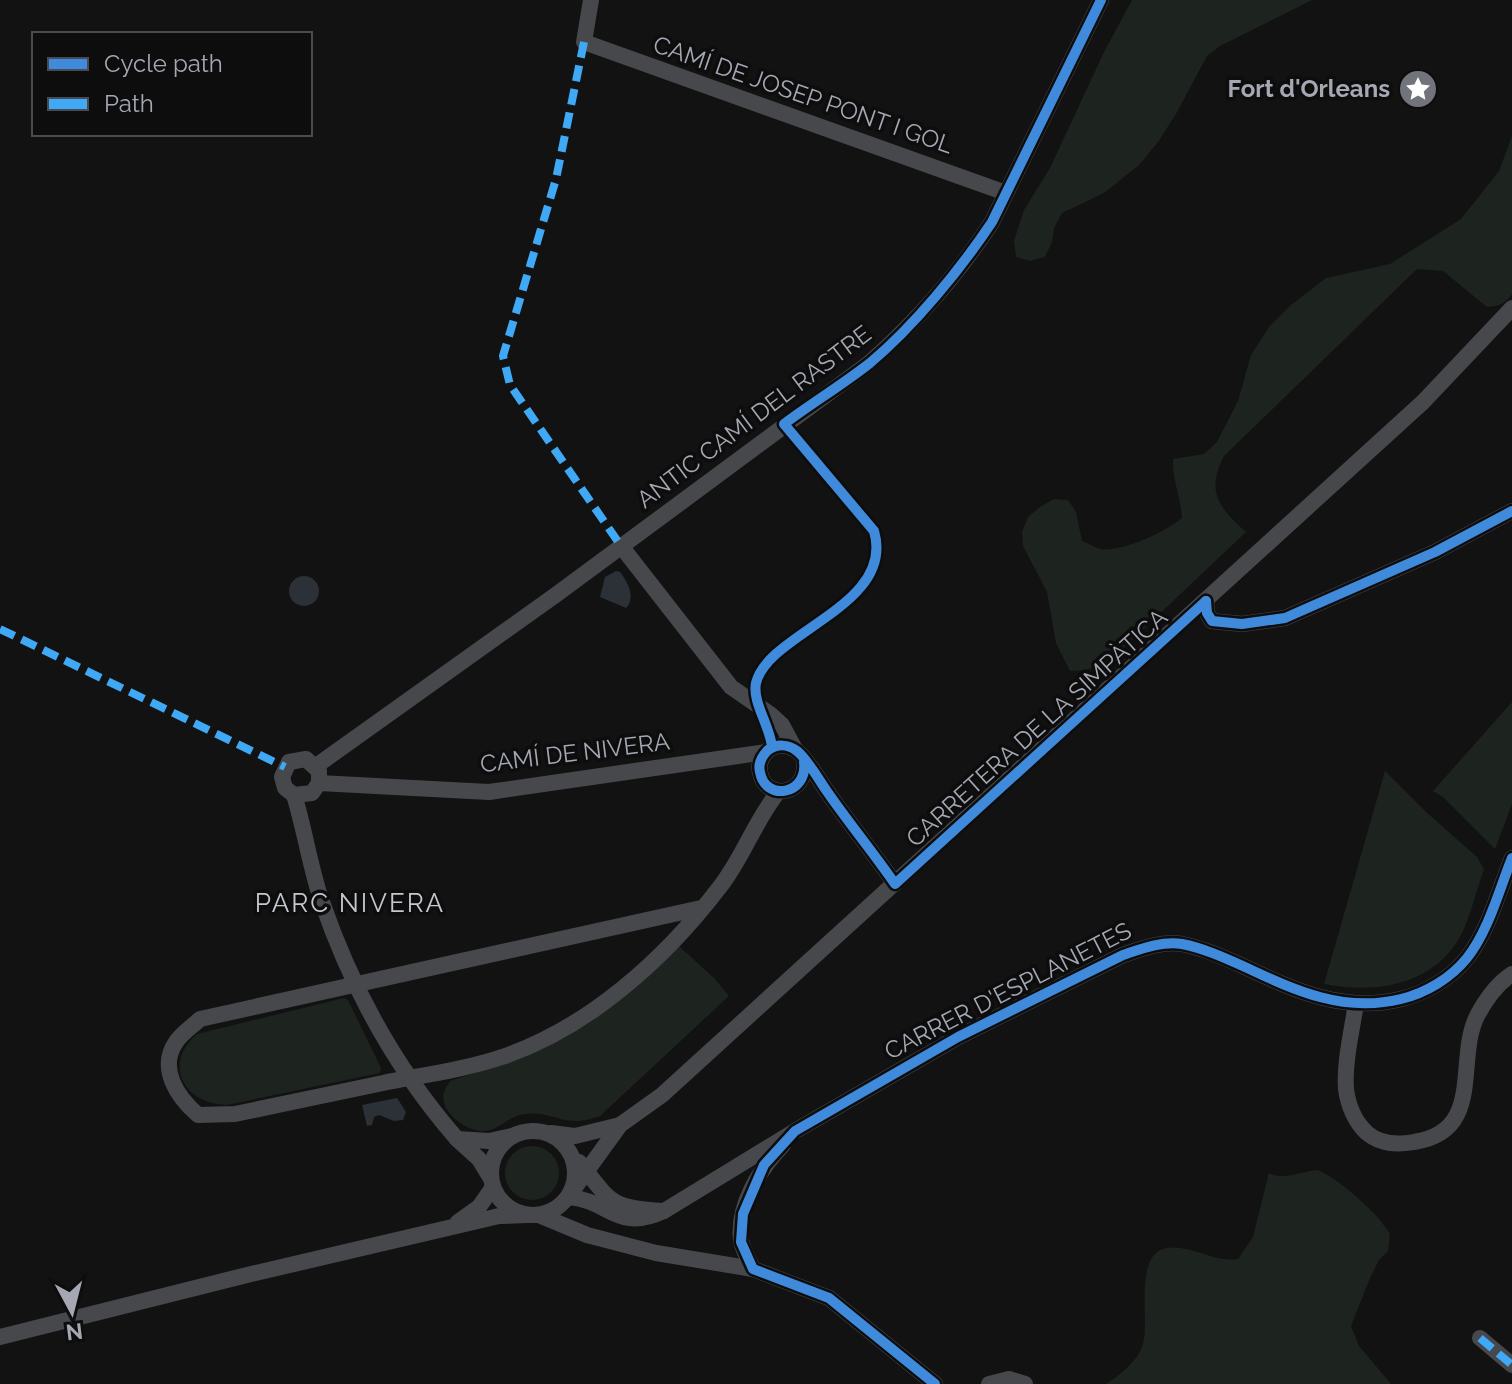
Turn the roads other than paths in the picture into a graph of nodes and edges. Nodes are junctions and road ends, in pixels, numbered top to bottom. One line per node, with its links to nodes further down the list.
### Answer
1 (591, 0): 3 (street, CAMÍ DE JOSEP PONT I GOL)
2 (1101, 0): 3 (street, ANTIC CAMÍ DEL RASTRE)
3 (1006, 193): 6 (street, ANTIC CAMÍ DEL RASTRE)
4 (1512, 308): 7 (street, CARRETERA DE LA SIMPÀTICA)
5 (1512, 511): 7 (street)
6 (621, 546): 8 (street); 11 (street, ANTIC CAMÍ DEL RASTRE)
7 (1206, 601): 18 (street, CARRETERA DE LA SIMPÀTICA)
8 (758, 705): 9 (street); 10 (street)
9 (766, 755): 10 (street); 12 (street, CAMÍ DE NIVERA); 14 (street)
10 (800, 755): 13 (street); 15 (street)
11 (316, 766): 12 (street); 16 (street)
12 (319, 783): 16 (street)
13 (799, 783): 14 (street); 15 (street)
14 (773, 788): 19 (street)
15 (826, 790): 18 (street)
16 (294, 795): 21 (street)
17 (1512, 858): 22 (street, CARRER D'ESPLANETES)
18 (895, 884): 24 (street, CARRETERA DE LA SIMPÀTICA)
19 (701, 908): 21 (street); 23 (street)
20 (1512, 974): 22 (street)
21 (356, 984): 23 (street); 23 (street)
22 (1356, 1003): 25 (street, CARRER D'ESPLANETES)
23 (409, 1079): 28 (street)
24 (620, 1125): 26 (street, CARRETERA DE LA SIMPÀTICA); 30 (street, CARRETERA DE LA SIMPÀTICA)
25 (795, 1131): 33 (street, CARRER D'ESPLANETES); 37 (street)
26 (546, 1132): 27 (street); 29 (street)
27 (513, 1135): 28 (street); 31 (street)
28 (457, 1139): 31 (street)
29 (568, 1148): 30 (street); 32 (street)
30 (586, 1170): 32 (street, CARRETERA DE LA SIMPÀTICA); 33 (street)
31 (492, 1182): 34 (street); 35 (street)
32 (568, 1196): 33 (street, CARRER D'ESPLANETES); 34 (street); 36 (street)
33 (664, 1211)
34 (534, 1215): 35 (street); 36 (street)
35 (444, 1230): 38 (street)
36 (587, 1235): 37 (street)
37 (753, 1269): 41 (street)
38 (0, 1337)
39 (1480, 1338): 40 (street)
40 (1512, 1365)
41 (935, 1384)
42 (989, 1384): 43 (street)
43 (1025, 1384)

